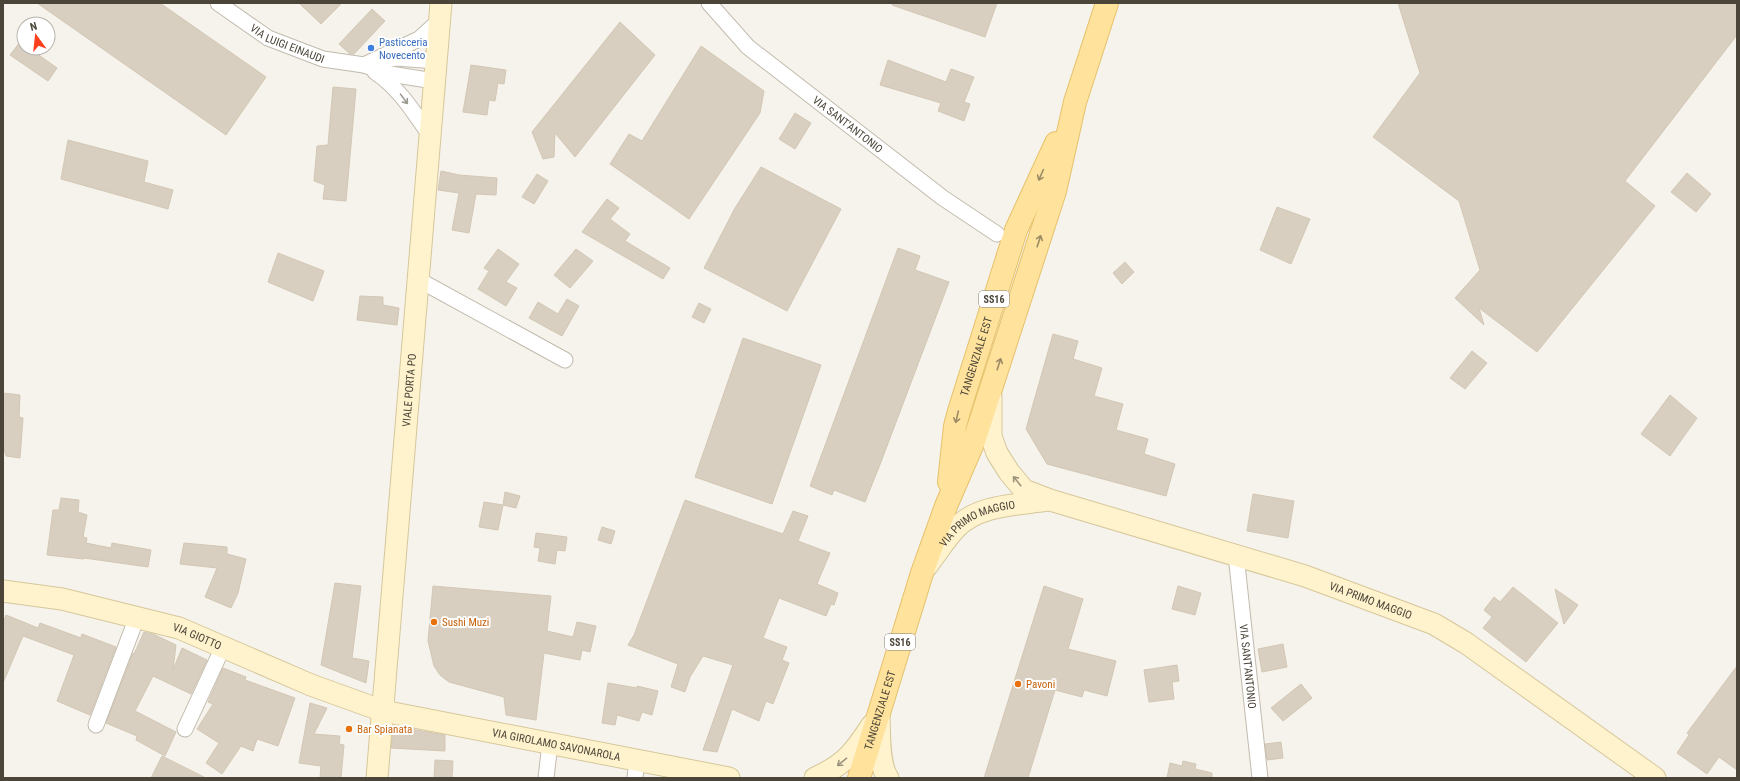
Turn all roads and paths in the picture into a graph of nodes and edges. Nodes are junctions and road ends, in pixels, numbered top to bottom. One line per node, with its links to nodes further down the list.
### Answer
1 (218, 3): 5 (street, VIA LUIGI EINAUDI)
2 (709, 3): 9 (street, VIA SANT'ANTONIO)
3 (1107, 3): 7 (main road, TANGENZIALE EST / SS16)
4 (440, 12): 5 (street); 6 (street, VIALE PORTA PO)
5 (364, 64): 6 (street, VIA LUIGI EINAUDI); 6 (street, VIA LUIGI EINAUDI); 8 (street, VIA LUIGI EINAUDI, one-way to 8)
6 (435, 71): 8 (street, VIALE PORTA PO)
7 (1074, 102): 12 (main road, TANGENZIALE EST / SS16, one-way to 7); 14 (main road, TANGENZIALE EST / SS16, one-way to 14)
8 (429, 134): 10 (street, VIALE PORTA PO)
9 (997, 234)
10 (419, 280): 11 (street); 20 (street, VIALE PORTA PO)
11 (566, 360)
12 (990, 390): 13 (street, VIA PRIMO MAGGIO, one-way to 12); 14 (main road, TANGENZIALE EST / SS16)
13 (1050, 500): 15 (street, VIA PRIMO MAGGIO); 16 (street, VIA PRIMO MAGGIO)
14 (946, 506): 16 (main road, TANGENZIALE EST / SS16)
15 (1236, 555): 32 (street, VIA SANT'ANTONIO); 33 (street, VIA PRIMO MAGGIO)
16 (922, 573): 21 (main road, TANGENZIALE EST / SS16)
17 (3, 591): 18 (street, VIA GIOTTO)
18 (137, 617): 19 (street, VIA GIOTTO); 22 (street)
19 (222, 647): 20 (street, VIA GIOTTO); 23 (street)
20 (383, 711): 24 (street, VIA GIROLAMO SAVONAROLA); 26 (street, VIALE PORTA PO)
21 (877, 716): 29 (street, one-way to 29); 30 (main road, TANGENZIALE EST / SS16); 31 (street)
22 (96, 725)
23 (185, 729)
24 (550, 743): 25 (street, VIA GIROLAMO SAVONAROLA); 27 (street)
25 (636, 769): 28 (street, VIA GIROLAMO SAVONAROLA)
26 (376, 778)
27 (546, 778)
28 (729, 778)
29 (815, 778)
30 (859, 778)
31 (888, 778)
32 (1260, 778)
33 (1655, 778)

